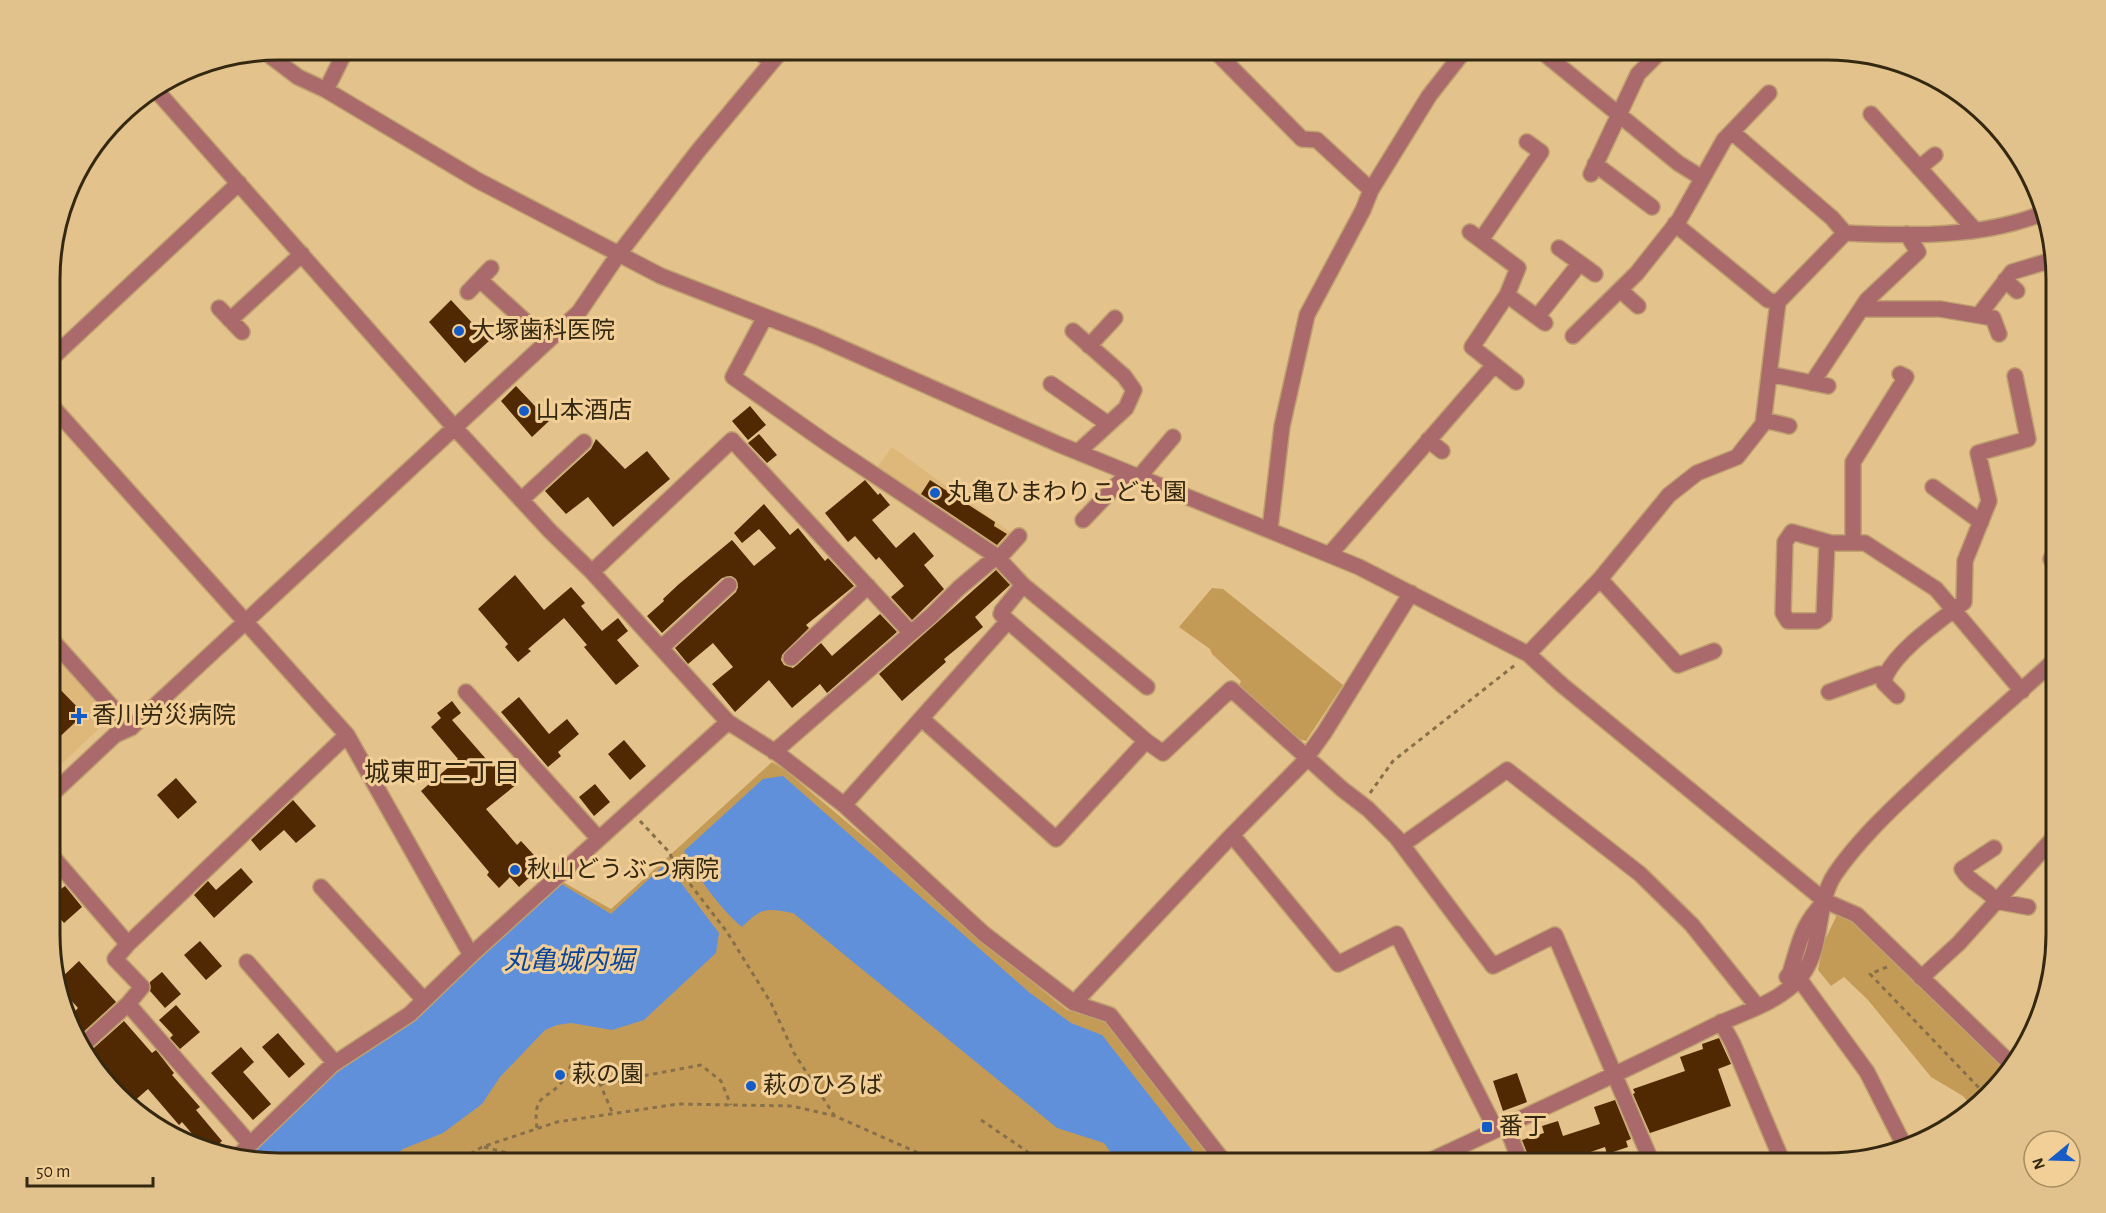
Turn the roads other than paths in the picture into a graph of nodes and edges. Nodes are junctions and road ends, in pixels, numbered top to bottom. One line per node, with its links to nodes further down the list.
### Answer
1 (276, 60): 9 (street)
2 (341, 60): 9 (street)
3 (769, 60): 8 (street)
4 (1224, 60): 20 (street)
5 (1457, 60): 20 (street)
6 (1552, 60): 13 (street)
7 (1652, 60): 13 (street)
8 (771, 62): 29 (street)
9 (326, 90): 29 (street)
10 (1769, 93): 14 (street)
11 (160, 95): 19 (street)
12 (1871, 114): 17 (street)
13 (1619, 115): 18 (street); 21 (street)
14 (1732, 132): 18 (street); 25 (street)
15 (1527, 142): 39 (street)
16 (1935, 155): 17 (street)
17 (1919, 168): 24 (street)
18 (1702, 178): 23 (street)
19 (239, 183): 28 (street); 54 (street)
20 (1371, 190): 80 (street)
21 (1652, 207)
22 (2037, 216): 24 (street)
23 (1675, 225): 36 (street); 40 (street)
24 (1974, 229): 26 (street)
25 (1845, 233): 26 (street); 40 (street)
26 (1907, 234): 43 (street)
27 (1559, 249): 31 (street)
28 (302, 254): 47 (street); 67 (street)
29 (618, 255): 45 (street); 52 (street)
30 (2046, 262): 35 (street)
31 (1580, 263): 33 (street); 39 (street)
32 (491, 268): 34 (street)
33 (1595, 274)
34 (480, 280): 38 (street); 52 (street)
35 (2005, 280): 37 (street); 44 (street)
36 (1620, 290): 41 (street); 51 (street)
37 (2017, 291)
38 (468, 292)
39 (1506, 295): 55 (street)
40 (1778, 302): 56 (street)
41 (1638, 306)
42 (219, 308): 47 (street)
43 (1862, 309): 44 (street); 60 (street)
44 (1979, 315): 50 (street)
45 (765, 317): 72 (street); 85 (street)
46 (1114, 318): 53 (street)
47 (231, 320): 48 (street)
48 (242, 332)
49 (1073, 332): 53 (street)
50 (1999, 334)
51 (1573, 336)
52 (547, 341): 67 (street)
53 (1089, 346): 65 (street)
54 (60, 350)
55 (1494, 364): 59 (street); 69 (street)
56 (1769, 374): 60 (street); 64 (street)
57 (1900, 374): 83 (street)
58 (2015, 376): 79 (street)
59 (1516, 382)
60 (1812, 383): 62 (street)
61 (1051, 384): 65 (street)
62 (1828, 386)
63 (60, 415): 94 (street)
64 (1764, 420): 66 (street); 87 (street)
65 (1108, 424): 72 (street)
66 (1789, 426)
67 (454, 427): 77 (street); 94 (street)
68 (1173, 437): 73 (street)
69 (1428, 440): 71 (street); 75 (street)
70 (584, 441): 77 (street)
71 (1442, 451)
72 (1078, 452): 73 (street)
73 (1133, 475): 78 (street); 80 (street)
74 (1378, 475): 75 (street)
75 (1390, 485): 84 (street)
76 (1933, 488): 79 (street)
77 (521, 500): 86 (street)
78 (1083, 520)
79 (1981, 522): 92 (street)
80 (1270, 529): 84 (street)
81 (1019, 536): 85 (street)
82 (1827, 542): 82 (street); 83 (street)
83 (1853, 543): 92 (street)
84 (1330, 554): 91 (street)
85 (998, 557): 89 (street); 95 (street)
86 (592, 572): 90 (street); 96 (street)
87 (1600, 579): 98 (street); 99 (street)
88 (729, 585): 96 (street)
89 (1023, 585): 93 (street); 103 (street)
90 (868, 586): 95 (street); 100 (street)
91 (1411, 593): 99 (street); 114 (street)
92 (1954, 610): 102 (street); 104 (street)
93 (1008, 621): 108 (street); 112 (street)
94 (245, 622): 110 (street); 111 (street)
95 (911, 633): 113 (street)
96 (662, 648): 109 (street)
97 (60, 649): 110 (street)
98 (1714, 651)
99 (1528, 654): 124 (street)
100 (791, 658)
101 (2046, 668): 104 (street)
102 (1886, 675): 106 (street); 107 (street)
103 (1147, 687)
104 (2022, 691): 124 (street)
105 (466, 692): 118 (street)
106 (1829, 692)
107 (1897, 696)
108 (922, 719): 112 (street); 116 (street)
109 (728, 722): 113 (street); 118 (street)
110 (131, 728): 115 (street)
111 (347, 735): 127 (street); 128 (street)
112 (1146, 741): 114 (street)
113 (774, 752): 116 (street)
114 (1307, 756): 117 (street); 119 (street)
115 (60, 787)
116 (844, 805): 133 (street)
117 (1232, 835): 133 (street); 141 (street)
118 (599, 839): 128 (street)
119 (1402, 845): 135 (street); 140 (street)
120 (2046, 846): 125 (street)
121 (1994, 848): 125 (street)
122 (60, 865): 127 (street)
123 (321, 887): 132 (street)
124 (1824, 901): 130 (street); 131 (street)
125 (1995, 902): 126 (street); 131 (street)
126 (2028, 908)
127 (128, 944): 134 (street)
128 (471, 955): 132 (street)
129 (247, 962): 139 (street)
130 (1795, 973): 135 (street); 142 (street)
131 (1922, 978): 138 (street)
132 (424, 1000): 139 (street)
133 (1074, 1003): 145 (street)
134 (128, 1004): 137 (street); 143 (street)
135 (1757, 1006): 136 (street)
136 (1721, 1023): 140 (street); 149 (street)
137 (88, 1041)
138 (2006, 1060)
139 (335, 1063): 143 (street)
140 (1615, 1075): 141 (street); 148 (street)
141 (1501, 1128): 146 (street); 147 (street)
142 (1901, 1140)
143 (250, 1144): 144 (street)
144 (244, 1150)
145 (1217, 1153)
146 (1447, 1153)
147 (1515, 1153)
148 (1648, 1153)
149 (1779, 1153)

